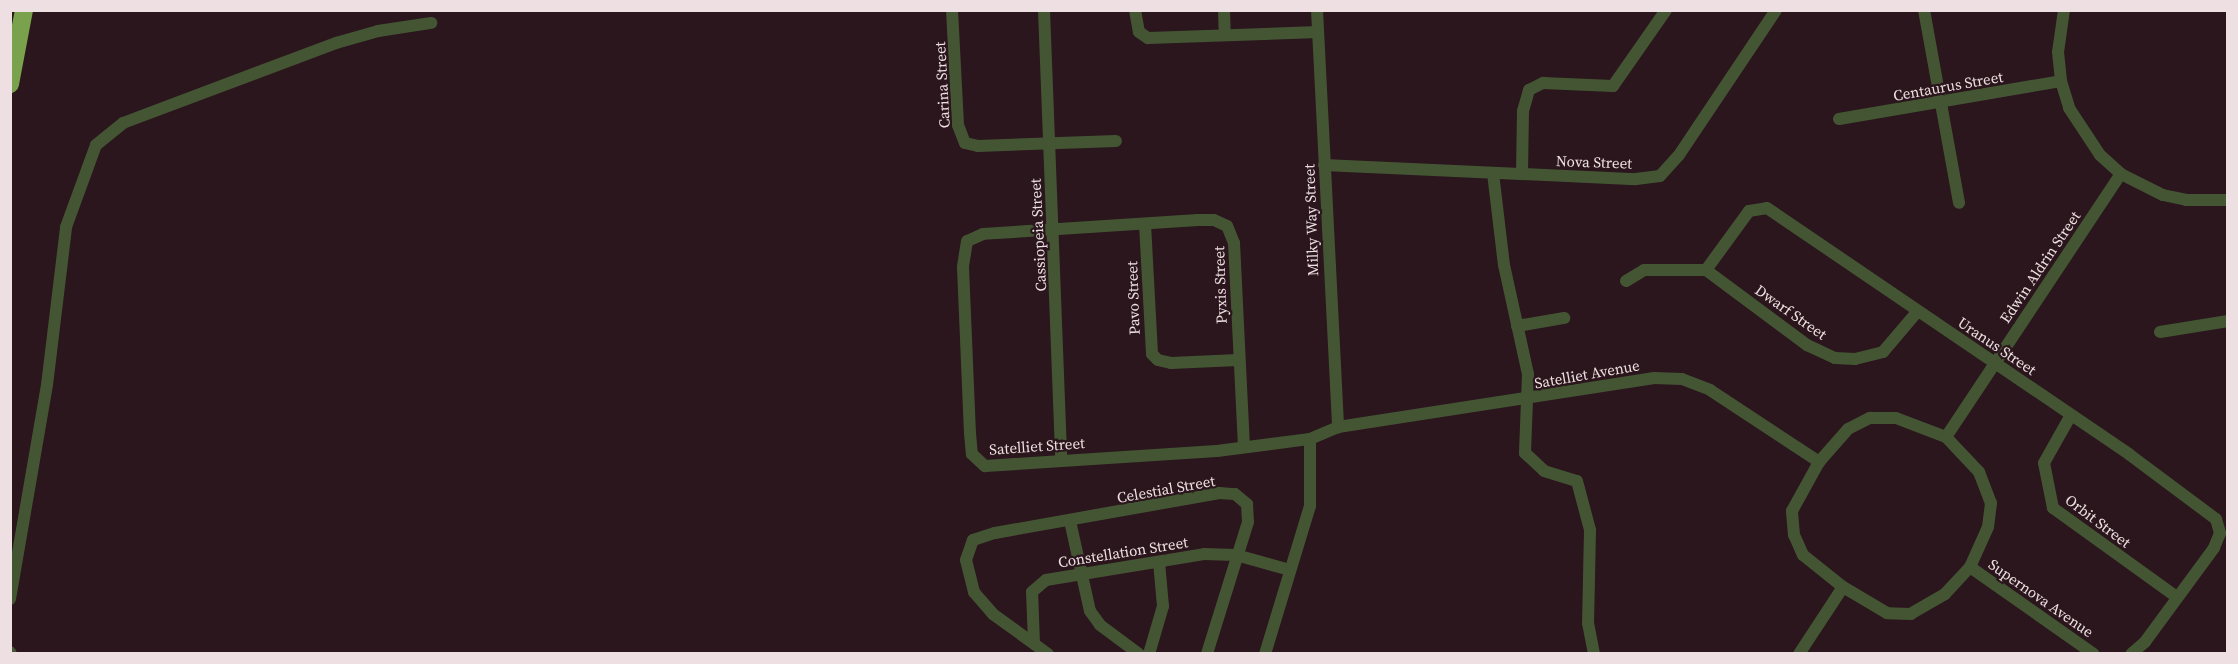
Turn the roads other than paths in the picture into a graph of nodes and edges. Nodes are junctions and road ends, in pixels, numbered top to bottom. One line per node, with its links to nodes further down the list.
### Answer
1 (24, 10): 15 (highway)
2 (952, 10): 19 (street, Carina Street)
3 (1044, 10): 19 (street, Cassiopeia Street)
4 (1135, 10): 13 (street)
5 (1224, 10): 13 (street)
6 (1317, 10): 12 (street, Milky Way Street)
7 (1666, 10): 22 (street)
8 (1776, 10): 22 (street, Nova Street)
9 (1924, 10): 16 (street)
10 (2064, 10): 14 (street)
11 (431, 23): 53 (street)
12 (1318, 32): 13 (street); 20 (street, Milky Way Street)
13 (1226, 34)
14 (2061, 81): 16 (street, Centaurus Street); 23 (street)
15 (10, 84)
16 (1941, 102): 17 (street, Centaurus Street); 25 (street)
17 (1839, 119)
18 (1116, 141): 19 (street)
19 (1049, 144): 27 (street, Cassiopeia Street)
20 (1324, 165): 21 (street, Nova Street); 39 (street, Milky Way Street)
21 (1493, 173): 22 (street, Nova Street); 33 (street)
22 (1522, 174)
23 (2121, 174): 24 (street); 36 (street, Edwin Aldrin Street)
24 (2228, 201)
25 (1959, 202)
26 (1145, 224): 27 (street, Pyxis Street); 35 (street, Pyxis Street); 35 (street, Pavo Street)
27 (1054, 232): 43 (street, Cassiopeia Street); 43 (street, Satelliet Street)
28 (1706, 270): 29 (street); 30 (street, Dwarf Street); 30 (street, Uranus Street)
29 (1626, 281)
30 (1917, 312): 36 (street, Uranus Street)
31 (1564, 318): 33 (street)
32 (2228, 321): 34 (street)
33 (1517, 326): 37 (street)
34 (2160, 332)
35 (1238, 360): 42 (street, Pyxis Street)
36 (1994, 361): 38 (street, Uranus Street); 40 (street, Edwin Aldrin Street)
37 (1525, 400): 39 (street, Satelliet Avenue); 44 (street, Satelliet Avenue); 60 (street)
38 (2071, 415): 52 (street, Orbit Street); 52 (street, Uranus Street)
39 (1338, 427): 41 (street, Satelliet Street)
40 (1946, 437): 44 (street); 48 (street)
41 (1310, 440): 42 (street, Satelliet Street); 49 (street)
42 (1244, 447): 43 (street, Satelliet Street)
43 (1061, 459)
44 (1819, 462): 51 (street)
45 (1070, 521): 46 (street, Celestial Street); 50 (street); 54 (street, Celestial Street)
46 (1236, 555): 47 (street, Constellation Street); 49 (street, Constellation Street); 58 (street)
47 (1159, 562): 50 (street, Constellation Street); 57 (street)
48 (1970, 567): 51 (street); 62 (street, Supernova Avenue)
49 (1290, 570): 59 (street)
50 (1081, 573): 54 (street, Constellation Street); 56 (street)
51 (1843, 587): 61 (street)
52 (2177, 597): 63 (street, Uranus Street)
53 (10, 599)
54 (1034, 643): 55 (street)
55 (1048, 654)
56 (1139, 654)
57 (1149, 654)
58 (1207, 654)
59 (1265, 654)
60 (1594, 654)
61 (1799, 654)
62 (2094, 654)
63 (2130, 654)

